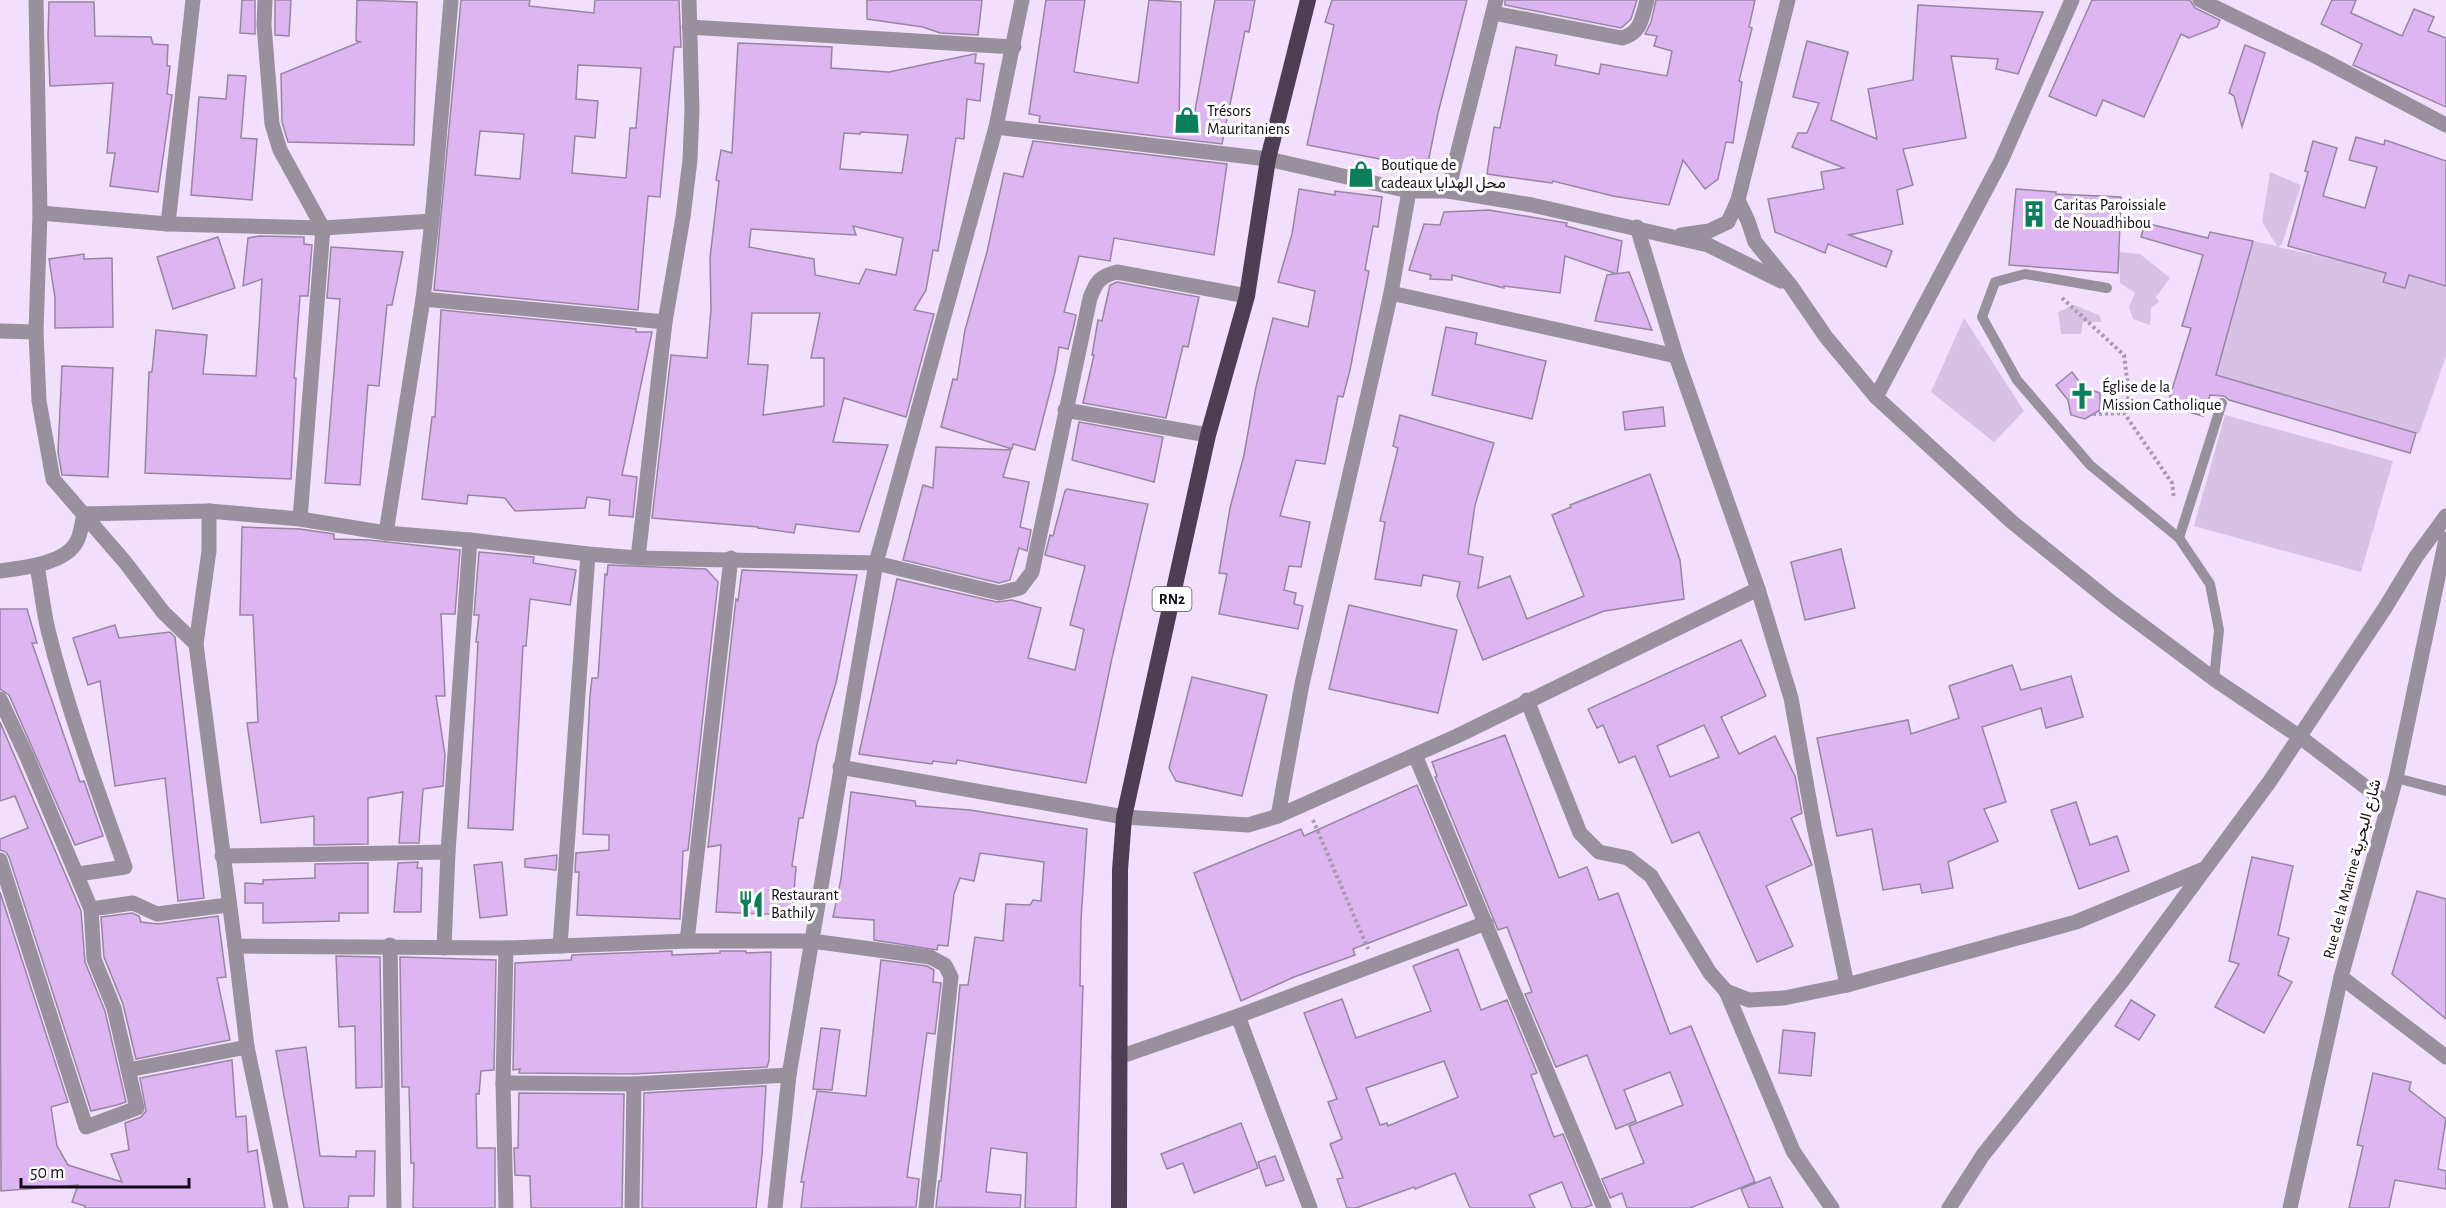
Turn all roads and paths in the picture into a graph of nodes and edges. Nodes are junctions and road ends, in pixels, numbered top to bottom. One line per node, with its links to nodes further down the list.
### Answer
1 (36, 0): 21 (street)
2 (193, 0): 23 (street)
3 (265, 0): 25 (street)
4 (451, 0): 22 (street)
5 (689, 0): 13 (street)
6 (1023, 0): 14 (street)
7 (1308, 0): 17 (highway, RN2)
8 (1647, 0): 12 (street)
9 (1788, 0): 20 (street)
10 (2072, 0): 37 (street)
11 (2200, 0): 15 (street)
12 (1495, 6): 19 (street)
13 (689, 27): 14 (street); 33 (street)
14 (1014, 47): 16 (street)
15 (2446, 125)
16 (996, 127): 17 (street); 55 (street)
17 (1268, 159): 18 (street); 30 (highway, RN2)
18 (1409, 191): 19 (street); 29 (street)
19 (1448, 191): 24 (street)
20 (1738, 200): 26 (street); 27 (street)
21 (40, 213): 23 (street); 35 (street)
22 (432, 221): 25 (street); 32 (street)
23 (168, 224): 25 (street)
24 (1637, 227): 26 (street); 36 (street)
25 (323, 228): 47 (street)
26 (1675, 236): 27 (street)
27 (1791, 286): 37 (street)
28 (2107, 288): 49 (lane)
29 (1391, 293): 36 (street); 70 (street)
30 (1247, 296): 39 (street); 42 (highway, RN2)
31 (2058, 296): 40 (path)
32 (423, 299): 33 (street); 48 (street)
33 (665, 322): 53 (street)
34 (0, 331): 35 (street)
35 (36, 332): 45 (street)
36 (1676, 356): 58 (street)
37 (1876, 397): 60 (street)
38 (2222, 403): 49 (lane)
39 (1065, 410): 42 (street); 55 (street)
40 (2124, 413): 41 (path); 43 (path)
41 (2093, 414)
42 (1208, 435): 71 (highway, RN2)
43 (2172, 483)
44 (209, 511): 45 (street); 47 (street); 59 (street)
45 (84, 513): 56 (street); 59 (street)
46 (2446, 516): 63 (street)
47 (300, 519): 48 (street)
48 (386, 533): 51 (street)
49 (2179, 538): 60 (lane)
50 (2446, 539): 66 (street, Rue de la Marine شارع البحرية)
51 (470, 540): 52 (street); 72 (street)
52 (588, 554): 53 (street); 84 (street)
53 (638, 558): 54 (street)
54 (732, 558): 55 (street); 80 (street)
55 (876, 563): 65 (street)
56 (37, 566): 57 (street); 76 (street)
57 (0, 571)
58 (1758, 589): 62 (street); 89 (street)
59 (195, 644): 73 (street)
60 (2214, 679): 63 (street)
61 (0, 699): 76 (street)
62 (1527, 700): 64 (street); 90 (street)
63 (2300, 737): 69 (street); 75 (street)
64 (1415, 755): 68 (street); 79 (street)
65 (840, 767): 71 (street); 81 (street)
66 (2396, 778): 67 (lane); 69 (street, Rue de la Marine شارع البحرية)
67 (2446, 791)
68 (1305, 803): 70 (street); 87 (path)
69 (2388, 804): 88 (street, Rue de la Marine شارع البحرية)
70 (1278, 816): 71 (street)
71 (1124, 817): 93 (highway, RN2)
72 (448, 852): 73 (street); 85 (street)
73 (222, 856): 77 (street)
74 (0, 860): 95 (street)
75 (2204, 869): 89 (street); 109 (street)
76 (78, 874): 78 (street)
77 (228, 905): 78 (street); 83 (street)
78 (91, 909): 95 (street)
79 (1486, 923): 87 (street); 107 (street)
80 (687, 941): 81 (street); 84 (street)
81 (812, 941): 96 (street); 104 (street)
82 (390, 945): 83 (street); 85 (street); 100 (street)
83 (235, 946): 92 (street)
84 (560, 946): 86 (street)
85 (444, 948): 86 (street)
86 (506, 948): 97 (street)
87 (1375, 965): 91 (street)
88 (2341, 977): 94 (street); 110 (street, Rue de la Marine شارع البحرية)
89 (1847, 985): 90 (street)
90 (1726, 991): 108 (street)
91 (1238, 1016): 93 (street); 106 (street)
92 (247, 1047): 95 (street); 99 (street)
93 (1119, 1057): 105 (highway, RN2)
94 (2446, 1058)
95 (128, 1070)
96 (789, 1075): 98 (street); 103 (street)
97 (503, 1083): 98 (street); 101 (street)
98 (634, 1084): 102 (street)
99 (281, 1208)
100 (394, 1208)
101 (506, 1208)
102 (632, 1208)
103 (776, 1208)
104 (926, 1208)
105 (1119, 1208)
106 (1310, 1208)
107 (1604, 1208)
108 (1832, 1208)
109 (1949, 1208)
110 (2290, 1208)

